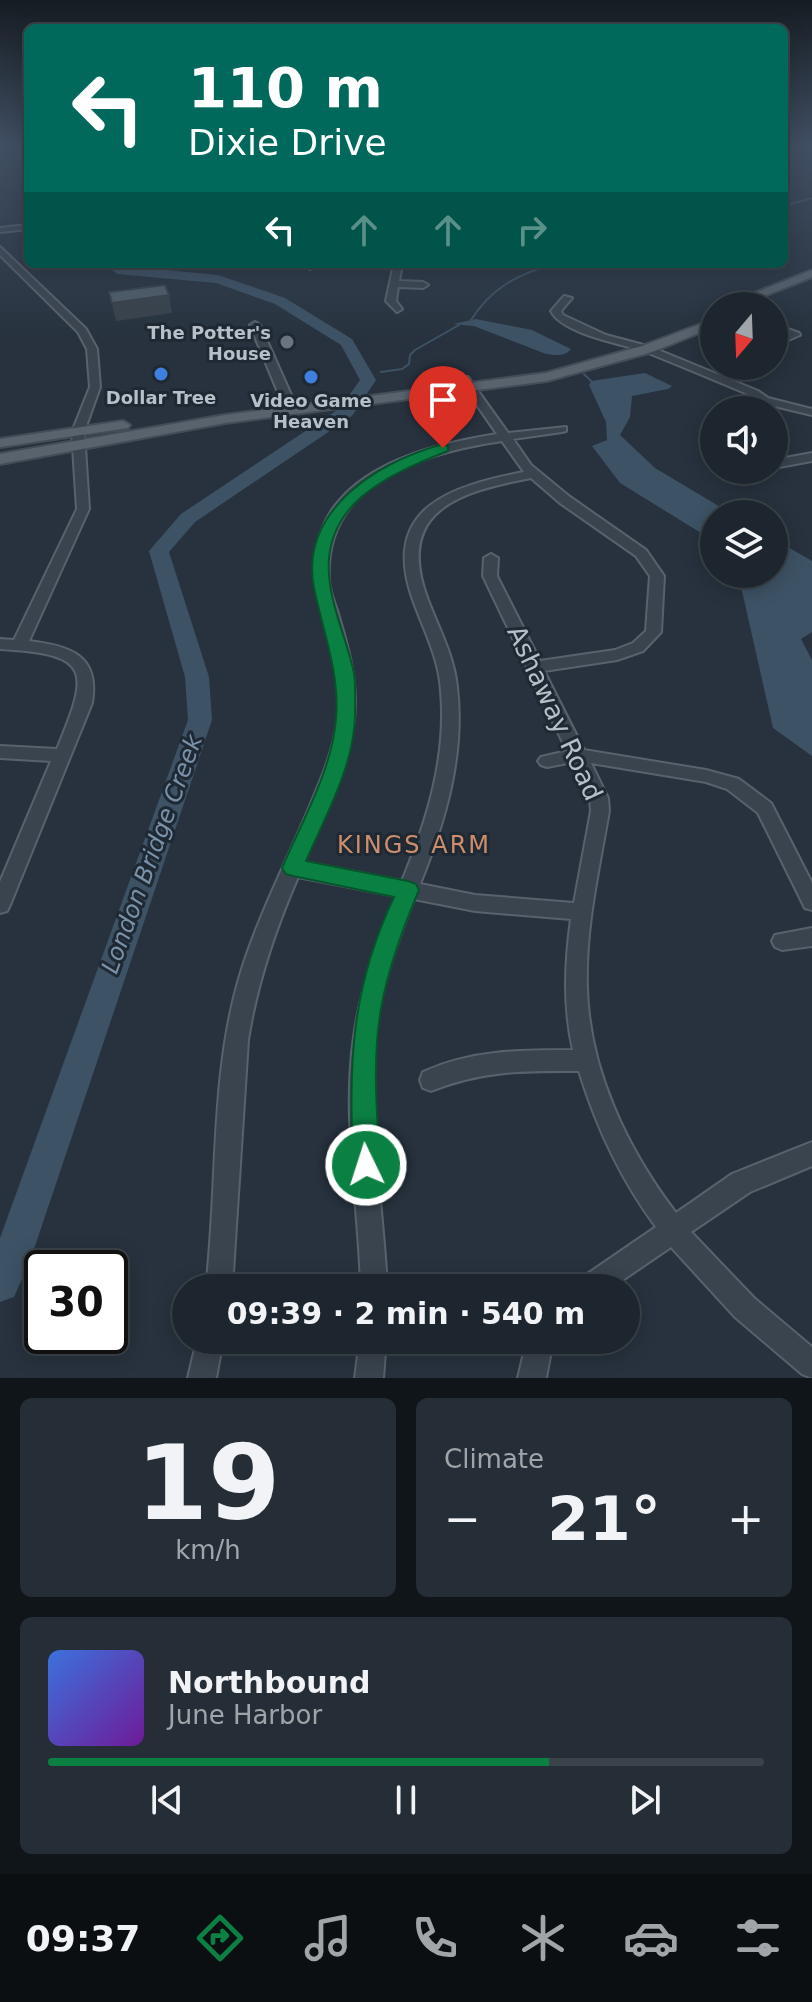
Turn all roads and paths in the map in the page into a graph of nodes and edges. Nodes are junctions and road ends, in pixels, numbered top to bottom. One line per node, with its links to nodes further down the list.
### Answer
1 (24, 227): 2 (street)
2 (0, 230)
3 (0, 250): 28 (street)
4 (397, 268): 6 (street)
5 (812, 273): 9 (main road)
6 (394, 284): 8 (street); 12 (street)
7 (812, 284): 10 (main road)
8 (423, 285)
9 (764, 292)
10 (788, 294)
11 (567, 298): 16 (street)
12 (397, 309)
13 (700, 318): 16 (main road)
14 (255, 325): 20 (street)
15 (700, 328): 16 (main road)
16 (637, 349): 18 (street); 19 (main road)
17 (700, 371): 18 (street)
18 (693, 374): 23 (street)
19 (467, 384): 21 (main road); 27 (street)
20 (286, 397): 21 (main road); 25 (main road); 28 (main road)
21 (343, 397): 25 (main road)
22 (812, 398): 23 (street)
23 (799, 408): 24 (street)
24 (812, 412)
25 (203, 423): 28 (main road)
26 (562, 429): 27 (street)
27 (505, 436): 33 (street); 42 (street)
28 (79, 439): 29 (main road); 31 (main road); 36 (street)
29 (0, 443)
30 (812, 457): 32 (street)
31 (0, 459)
32 (788, 461)
33 (533, 474): 37 (street); 43 (street)
34 (491, 558): 37 (street, Ashaway Road)
35 (0, 644): 36 (street)
36 (19, 645): 39 (street)
37 (535, 667): 40 (street, Ashaway Road)
38 (0, 752): 39 (street)
39 (61, 755): 45 (street)
40 (578, 755): 41 (street); 44 (street); 46 (street, Ashaway Road)
41 (547, 761)
42 (293, 868): 43 (street); 53 (street)
43 (408, 890): 46 (street); 54 (street)
44 (812, 902)
45 (0, 905)
46 (583, 912): 49 (street, Ashaway Road)
47 (812, 937): 48 (street)
48 (782, 941)
49 (587, 1060): 50 (street); 52 (street, Ashaway Road)
50 (431, 1080)
51 (812, 1154): 52 (street)
52 (671, 1229): 55 (street); 59 (street, Ashaway Road)
53 (221, 1274)
54 (373, 1274)
55 (608, 1274)
56 (207, 1354): 60 (street)
57 (372, 1354): 61 (street)
58 (537, 1354): 62 (street)
59 (812, 1364)
60 (202, 1378)
61 (369, 1378)
62 (532, 1378)

